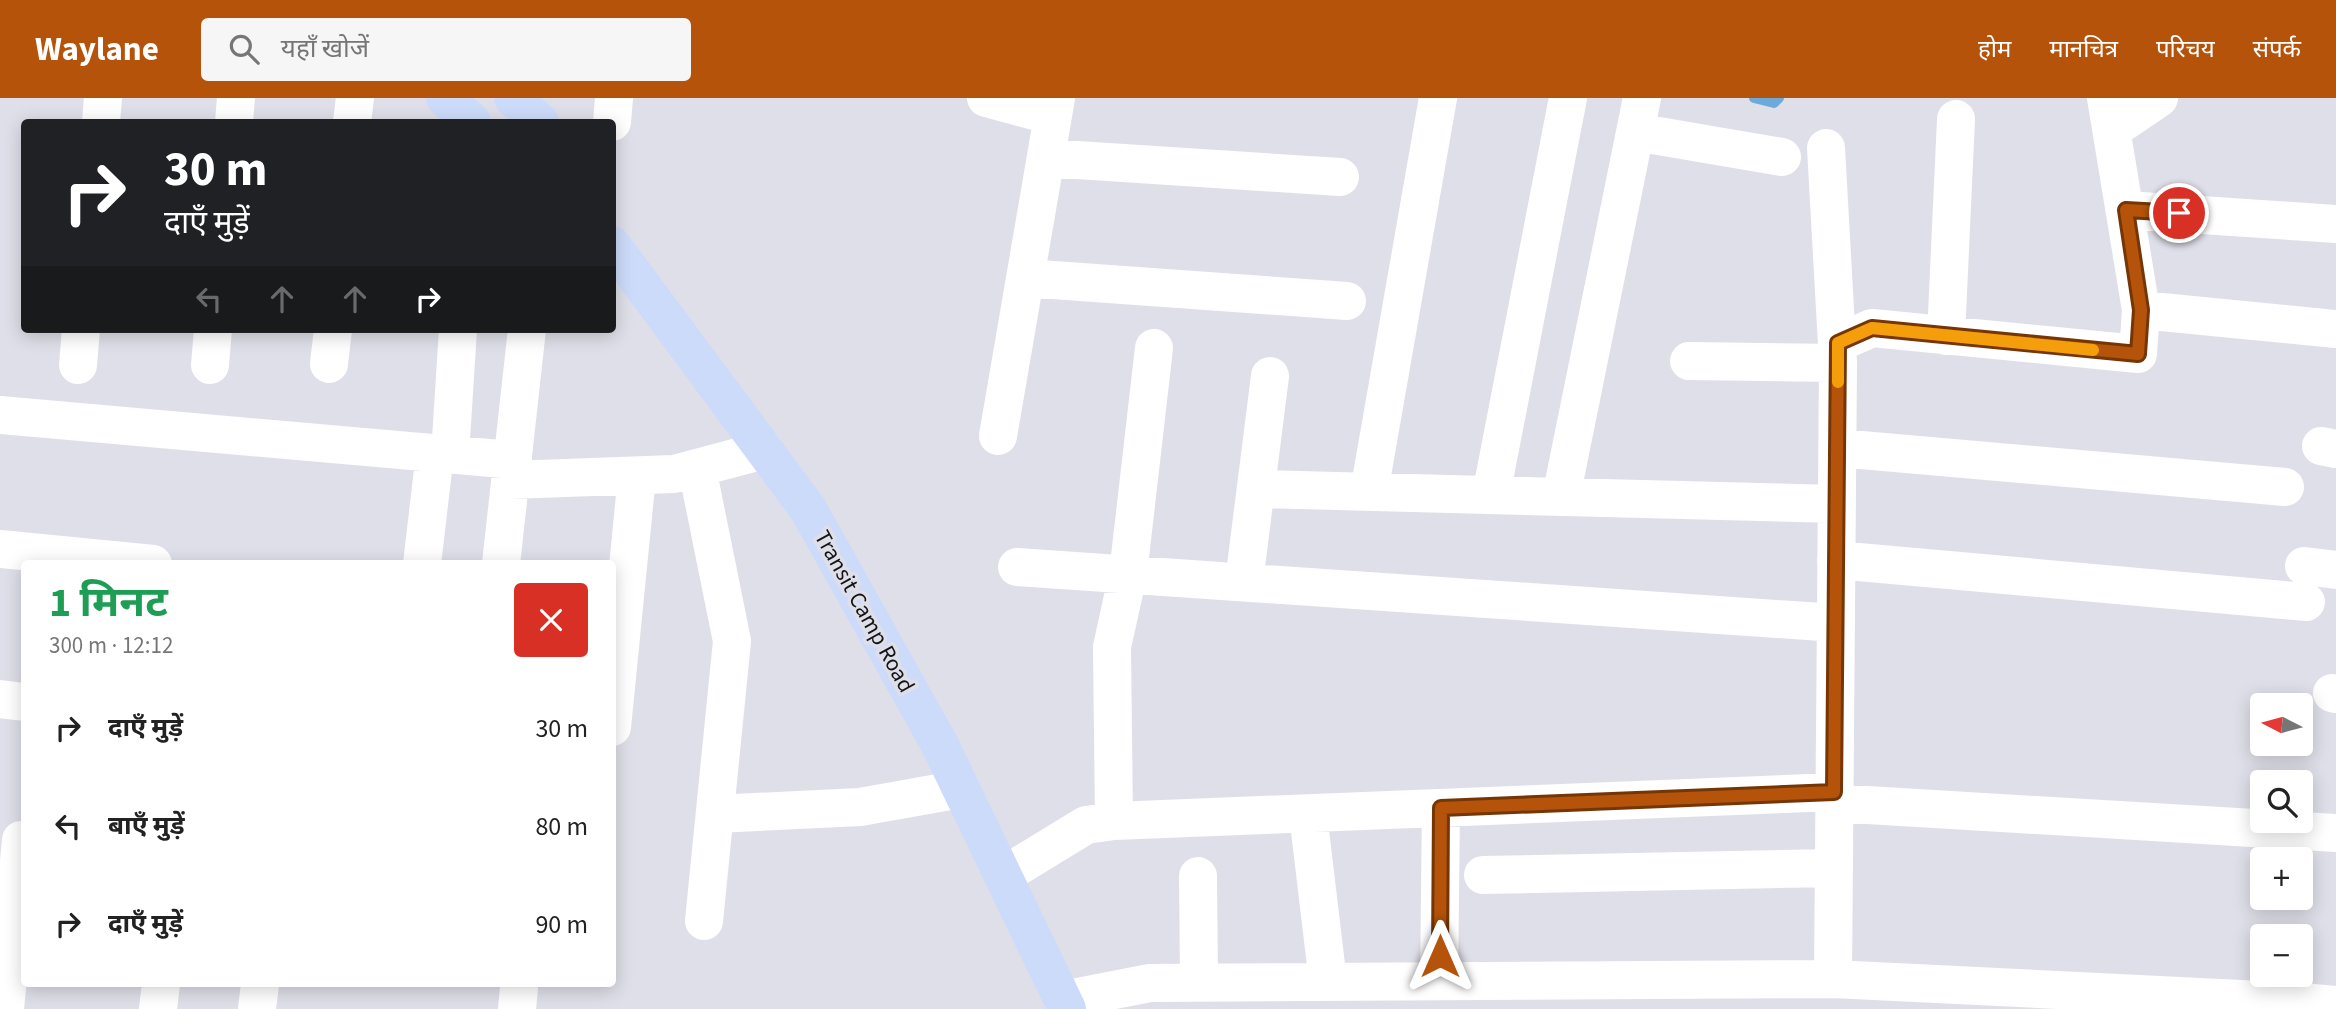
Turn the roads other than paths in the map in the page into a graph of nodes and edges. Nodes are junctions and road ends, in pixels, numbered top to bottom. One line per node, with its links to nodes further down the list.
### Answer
1 (103, 98): 14 (street)
2 (236, 98): 15 (street)
3 (355, 98): 16 (street)
4 (444, 98): 17 (main road)
5 (513, 98): 18 (main road)
6 (614, 98): 19 (street)
7 (986, 98): 11 (street)
8 (1438, 98): 49 (street)
9 (1568, 98): 50 (street)
10 (2159, 98): 12 (street)
11 (1054, 107): 23 (street)
12 (2109, 114): 25 (street)
13 (1638, 115): 22 (street); 51 (street)
14 (101, 119)
15 (234, 119)
16 (352, 119)
17 (468, 119)
18 (537, 119)
19 (612, 119)
20 (1956, 119): 34 (street)
21 (1826, 148): 36 (street)
22 (1782, 157)
23 (1046, 158): 24 (street); 28 (street)
24 (1340, 177)
25 (2126, 210): 26 (street); 30 (street)
26 (2336, 224)
27 (616, 249): 42 (main road, Transit Camp Road)
28 (1025, 278): 29 (street); 40 (street)
29 (1347, 301)
30 (2141, 310): 31 (street); 34 (street)
31 (2336, 329)
32 (458, 333): 43 (street)
33 (527, 333): 45 (street)
34 (1946, 336): 36 (street)
35 (1154, 348): 59 (street)
36 (1838, 353): 37 (street); 41 (street)
37 (1689, 361)
38 (1270, 376): 48 (street)
39 (0, 415): 43 (street)
40 (998, 436)
41 (1838, 448): 47 (street); 52 (street)
42 (764, 450): 44 (street); 66 (main road, Transit Camp Road)
43 (443, 454): 45 (street); 55 (street)
44 (697, 468): 46 (street); 69 (street)
45 (512, 470): 46 (street); 56 (street)
46 (637, 476): 63 (street)
47 (2285, 487)
48 (1258, 489): 49 (street); 61 (street)
49 (1368, 492): 50 (street)
50 (1491, 495): 51 (street)
51 (1562, 497): 52 (street)
52 (1837, 504): 57 (street)
53 (0, 550): 54 (street)
54 (109, 560)
55 (423, 560)
56 (501, 560)
57 (1836, 561): 60 (street); 62 (street)
58 (1017, 567): 59 (street)
59 (1128, 574): 61 (street); 71 (street)
60 (2315, 579)
61 (1244, 582): 62 (street)
62 (1836, 623): 67 (street)
63 (616, 687)
64 (0, 699): 65 (street)
65 (21, 702)
66 (961, 789): 69 (street); 75 (main road, Transit Camp Road)
67 (1834, 797): 68 (street); 72 (street); 74 (street)
68 (1441, 808): 70 (street); 80 (street)
69 (715, 814): 78 (street)
70 (1308, 814): 71 (street); 82 (street)
71 (1114, 821): 75 (street)
72 (2336, 832)
73 (15, 840): 93 (street)
74 (1834, 868): 76 (street); 79 (street)
75 (1004, 875): 91 (main road, Transit Camp Road)
76 (1483, 875)
77 (1198, 876): 81 (street)
78 (704, 921)
79 (1833, 979): 85 (street); 88 (street)
80 (1440, 981): 82 (street); 86 (street)
81 (1199, 982): 82 (street); 91 (street)
82 (1328, 982)
83 (161, 987): 94 (street)
84 (260, 987): 95 (street)
85 (1717, 994): 87 (street)
86 (1537, 995): 87 (street)
87 (1611, 995)
88 (2005, 998): 89 (street)
89 (2128, 1001): 90 (street)
90 (2228, 1003): 92 (street)
91 (1065, 1004)
92 (2336, 1005)
93 (5, 1009)
94 (158, 1009)
95 (257, 1009)

